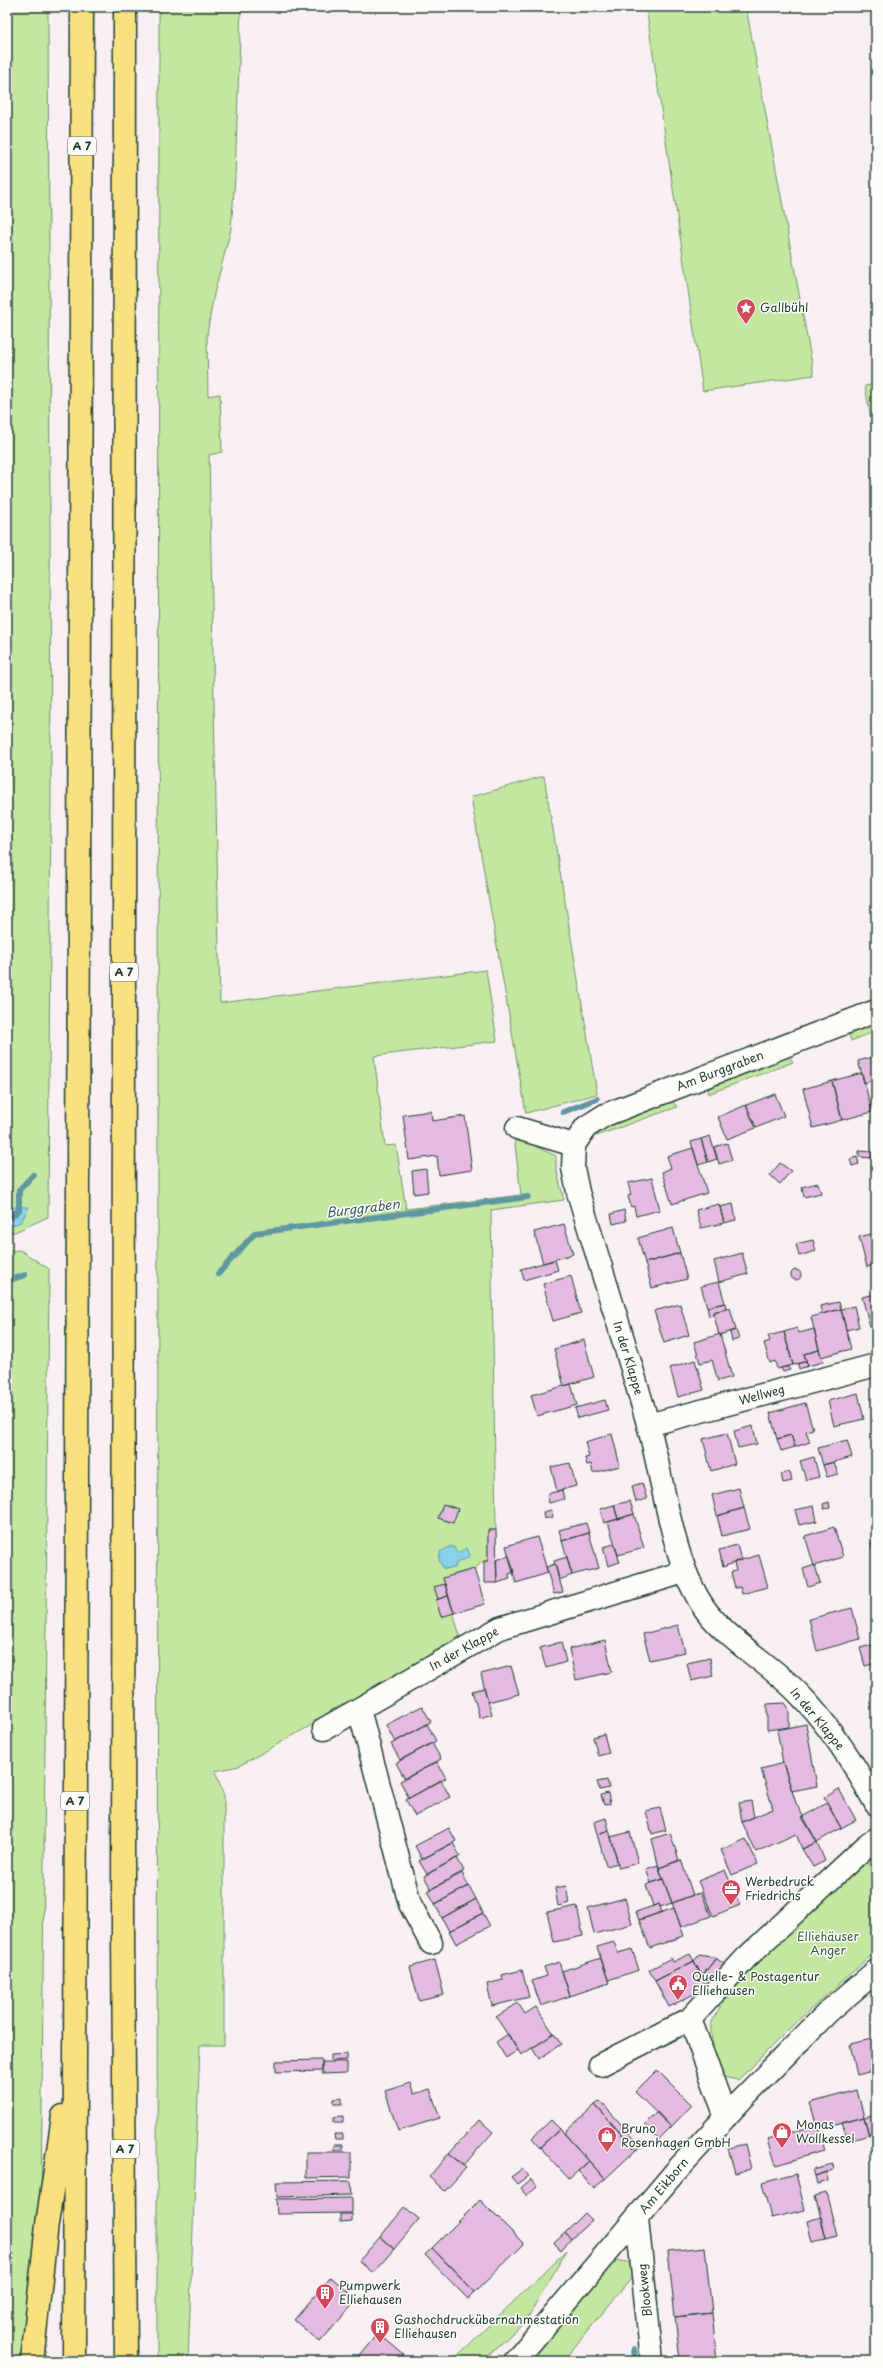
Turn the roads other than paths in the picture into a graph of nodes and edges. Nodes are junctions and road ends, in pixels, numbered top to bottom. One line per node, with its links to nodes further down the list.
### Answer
1 (82, 7): 16 (highway, A 7)
2 (126, 7): 22 (highway, A 7)
3 (876, 1011): 5 (street, Am Burggraben)
4 (517, 1128): 5 (street)
5 (574, 1145): 7 (street, In der Klappe)
6 (876, 1365): 7 (street, Wellweg)
7 (648, 1426): 8 (street, In der Klappe)
8 (684, 1572): 9 (street, In der Klappe); 11 (street, In der Klappe)
9 (359, 1709): 10 (street, In der Klappe); 13 (street)
10 (324, 1729)
11 (876, 1804)
12 (876, 1839): 15 (street)
13 (431, 1943)
14 (876, 1972): 18 (street, Am Eikborn)
15 (690, 2019): 17 (street); 18 (street)
16 (74, 2040): 20 (highway); 21 (highway, A 7)
17 (600, 2065)
18 (726, 2117): 19 (street, Am Eikborn)
19 (637, 2219): 23 (street, Am Eikborn); 24 (street, Blookweg)
20 (32, 2361)
21 (74, 2361)
22 (126, 2361)
23 (515, 2361)
24 (652, 2361)

